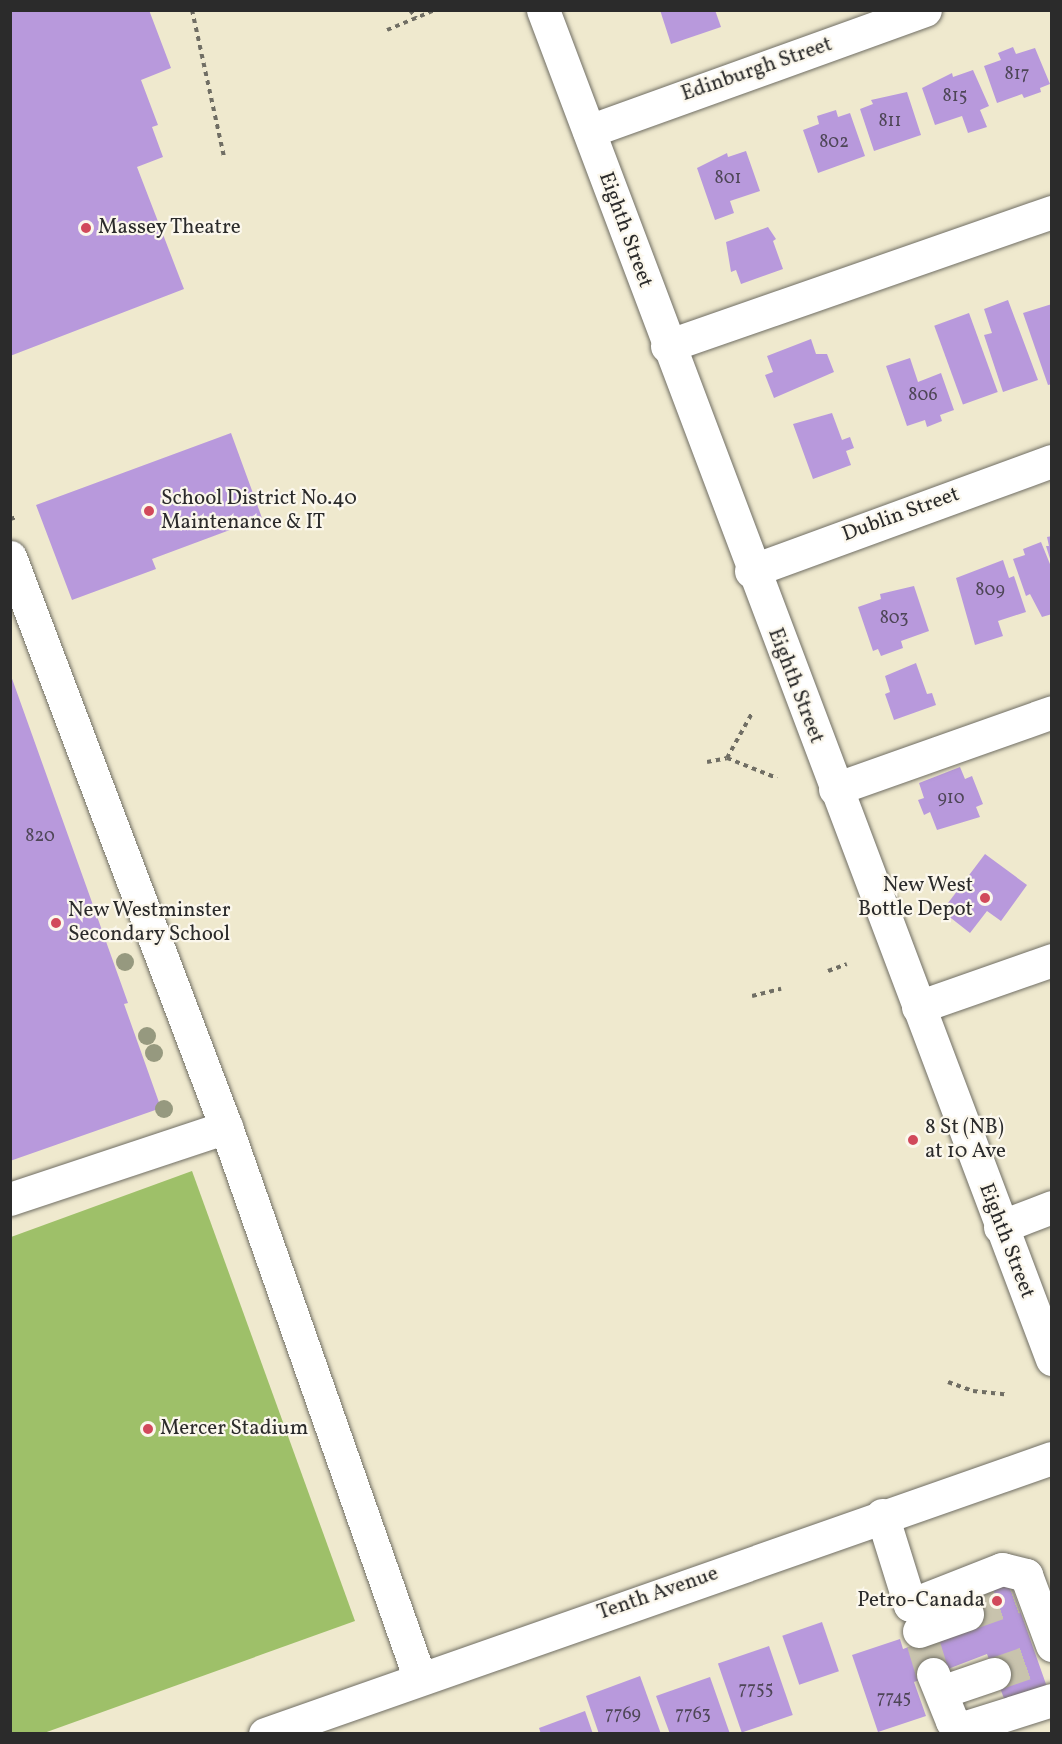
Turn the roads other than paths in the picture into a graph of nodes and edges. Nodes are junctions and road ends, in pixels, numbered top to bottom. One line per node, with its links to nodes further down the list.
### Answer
1 (543, 10): 3 (street, Eighth Street)
2 (925, 10): 3 (street, Edinburgh Street)
3 (589, 131): 5 (street, Eighth Street)
4 (1052, 212): 5 (street)
5 (667, 346): 8 (street, Eighth Street)
6 (1052, 461): 8 (street, Dublin Street)
7 (10, 557): 13 (street)
8 (751, 571): 10 (street, Eighth Street)
9 (1052, 712): 10 (street)
10 (835, 789): 12 (street, Eighth Street)
11 (1052, 960): 12 (street)
12 (918, 1008): 16 (street, Eighth Street)
13 (226, 1127): 14 (street); 24 (street)
14 (10, 1199)
15 (1052, 1207): 16 (street)
16 (1000, 1227): 17 (street, Eighth Street)
17 (1052, 1359)
18 (1052, 1458): 19 (street, Tenth Avenue)
19 (882, 1515): 21 (street); 24 (street, Tenth Avenue)
20 (967, 1614): 21 (street)
21 (917, 1626): 22 (street)
22 (1048, 1647)
23 (994, 1674): 25 (street)
24 (420, 1679): 26 (street, Tenth Avenue)
25 (1052, 1700)
26 (265, 1734)

